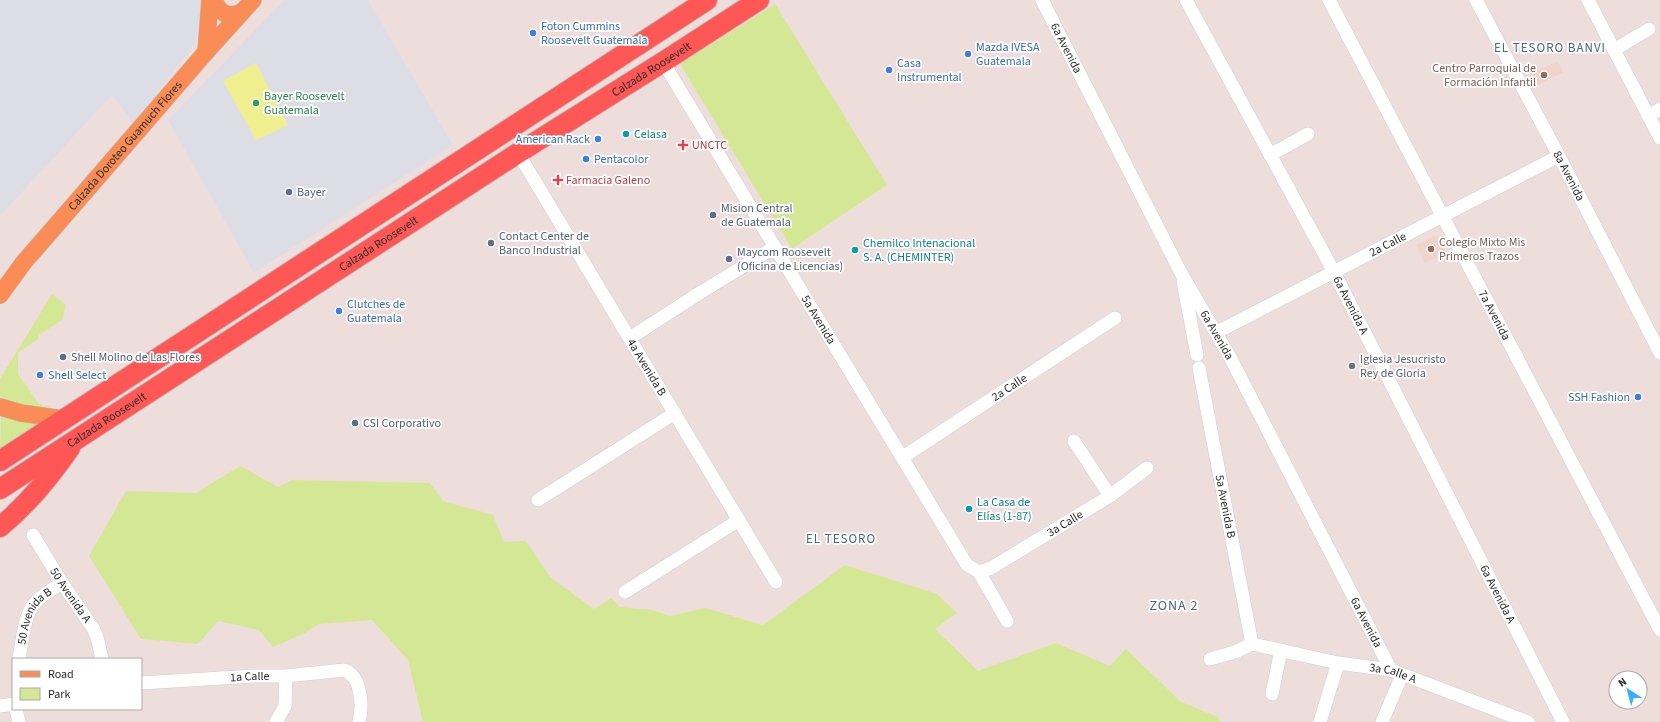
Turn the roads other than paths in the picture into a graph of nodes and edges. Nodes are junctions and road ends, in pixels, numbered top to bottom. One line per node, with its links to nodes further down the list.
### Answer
1 (210, 0): 14 (main road)
2 (214, 0): 11 (main road)
3 (706, 0): 28 (highway, Calzada Roosevelt)
4 (738, 0): 18 (highway)
5 (759, 0): 15 (highway, Calzada Roosevelt)
6 (1042, 0): 27 (street, 6a Avenida)
7 (1186, 0): 22 (street, 6a Avenida A)
8 (1329, 0): 24 (street, 7a Avenida)
9 (1476, 0): 23 (street, 8a Avenida)
10 (1588, 0): 13 (street)
11 (248, 6): 14 (main road, Calzada Doroteo Guamuch Flores)
12 (1649, 30): 13 (street)
13 (1614, 50): 17 (street)
14 (206, 52): 29 (main road, Calzada Doroteo Guamuch Flores)
15 (663, 62): 18 (highway, Calzada Roosevelt); 25 (street, 5a Avenida)
16 (1660, 109): 17 (street)
17 (1648, 116): 20 (street)
18 (574, 119): 21 (highway, Calzada Roosevelt)
19 (1308, 134): 22 (street)
20 (1660, 138)
21 (518, 153): 30 (highway, Calzada Roosevelt); 33 (street, 4a Avenida B)
22 (1270, 155): 26 (street, 6a Avenida A)
23 (1559, 156): 24 (street, 2a Calle); 34 (street, 8a Avenida)
24 (1443, 217): 26 (street, 2a Calle); 56 (street, 7a Avenida)
25 (775, 247): 33 (street); 42 (street, 5a Avenida)
26 (1334, 272): 32 (street, 2a Calle); 76 (street, 6a Avenida A)
27 (1181, 273): 32 (street, 6a Avenida); 35 (street)
28 (286, 275): 30 (highway); 39 (highway, Calzada Roosevelt)
29 (0, 295)
30 (297, 297): 40 (highway, Calzada Roosevelt)
31 (1115, 318): 42 (street, 2a Calle)
32 (1217, 332): 63 (street, 6a Avenida)
33 (630, 338): 38 (street, 4a Avenida B)
34 (1660, 354)
35 (1197, 355)
36 (1198, 368): 57 (street, 5a Avenida B)
37 (0, 407): 39 (main road)
38 (675, 413): 47 (street); 48 (street, 4a Avenida B)
39 (63, 419): 43 (highway, Calzada Roosevelt)
40 (75, 440): 45 (highway, Calzada Roosevelt); 49 (highway)
41 (1074, 441): 46 (street)
42 (903, 456): 51 (street, 5a Avenida)
43 (0, 460)
44 (1147, 468): 46 (street, 3a Calle)
45 (0, 489)
46 (1110, 496): 51 (street, 3a Calle)
47 (538, 500)
48 (739, 520): 52 (street, 4a Avenida B); 54 (street)
49 (0, 527)
50 (33, 535): 53 (street, 50 Avenida A)
51 (979, 572): 55 (street)
52 (776, 582)
53 (62, 583): 59 (street, 50 Avenida B); 60 (street, 50 Avenida A)
54 (625, 592)
55 (1007, 621)
56 (1660, 630)
57 (1252, 644): 58 (street, 3a Calle A); 61 (street)
58 (1281, 650): 62 (street, 3a Calle A); 66 (street)
59 (19, 658)
60 (102, 658)
61 (1210, 659)
62 (1338, 662): 63 (street, 3a Calle A); 73 (street)
63 (1397, 673): 74 (street); 75 (street, 3a Calle A)
64 (286, 676): 65 (street, 1a Calle); 71 (street); 72 (street, 1a Calle)
65 (142, 684)
66 (1272, 694)
67 (12, 704): 68 (street)
68 (0, 706)
69 (16, 710): 70 (street)
70 (19, 722)
71 (276, 722)
72 (359, 722)
73 (1320, 722)
74 (1382, 722)
75 (1528, 722)
76 (1563, 722)

